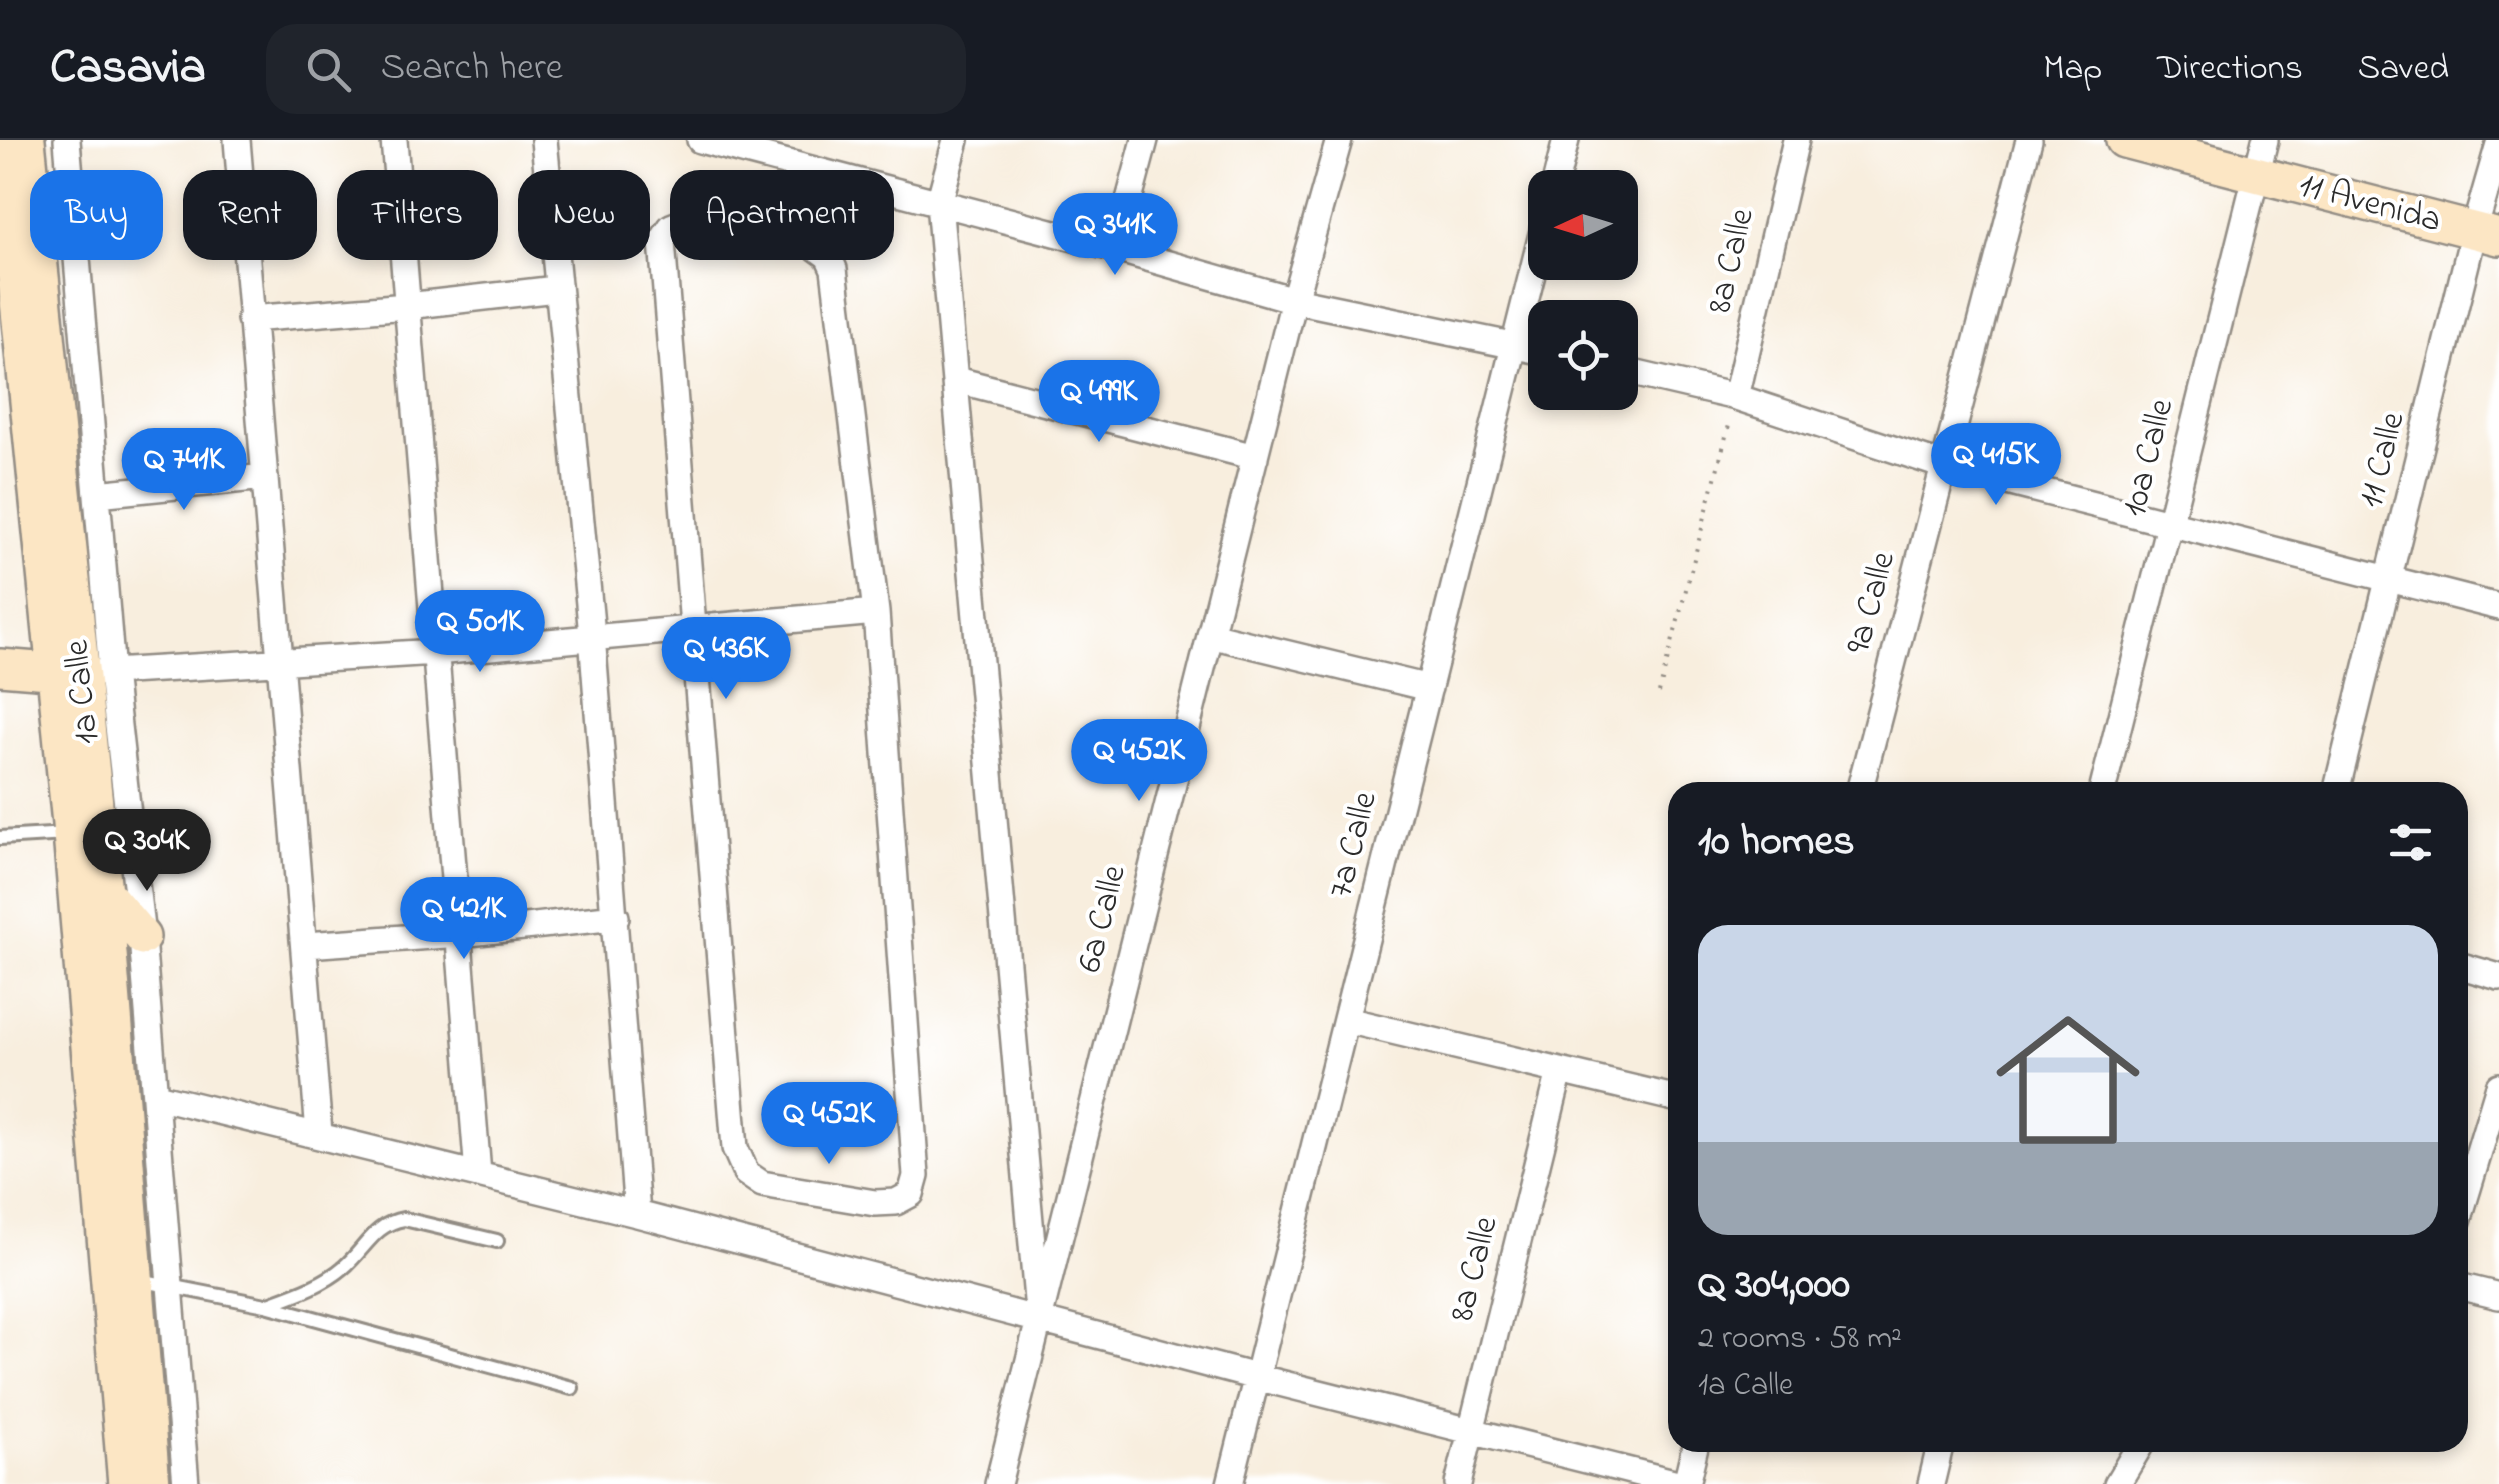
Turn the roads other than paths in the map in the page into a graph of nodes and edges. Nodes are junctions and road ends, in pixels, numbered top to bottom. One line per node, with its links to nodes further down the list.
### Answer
1 (2, 140): 47 (main road, 1a Calle)
2 (27, 140): 47 (main road, 1a Calle)
3 (67, 140): 36 (street, 1a Calle)
4 (238, 140): 27 (street)
5 (394, 140): 26 (street)
6 (544, 140): 24 (street)
7 (700, 140): 16 (street)
8 (956, 140): 20 (street)
9 (1145, 140): 22 (street)
10 (1339, 140): 25 (street, 6a Calle)
11 (1566, 140): 18 (street)
12 (1796, 140): 32 (street, 8a Calle)
13 (2029, 140): 34 (street, 9a Calle)
14 (2124, 140): 19 (main road, 11 Avenida)
15 (2265, 140): 19 (street, 10a Calle)
16 (733, 144): 20 (street)
17 (2499, 144): 21 (street, 11 Calle)
18 (1558, 170)
19 (2256, 174): 21 (main road, 11 Avenida); 37 (street, 10a Calle)
20 (939, 203): 22 (street); 31 (street)
21 (2487, 234): 38 (street, 11 Calle)
22 (1116, 249): 25 (street)
23 (1530, 280): 28 (street, 7a Calle)
24 (556, 289): 26 (street); 42 (street)
25 (1294, 300): 28 (street); 33 (street, 6a Calle)
26 (407, 306): 27 (street); 44 (street)
27 (250, 319): 35 (street)
28 (1514, 344): 29 (street); 48 (street, 7a Calle)
29 (1528, 348)
30 (1638, 374): 32 (street)
31 (957, 380): 33 (street); 76 (street)
32 (1736, 397): 34 (street)
33 (1255, 456): 43 (street, 6a Calle)
34 (1944, 466): 37 (street); 49 (street, 9a Calle)
35 (265, 477): 36 (street); 45 (street)
36 (97, 494): 47 (street, 1a Calle)
37 (2169, 524): 38 (street); 50 (street, 10a Calle)
38 (2389, 580): 39 (street); 51 (street, 11 Calle)
39 (2499, 607)
40 (876, 612): 41 (street); 41 (street); 41 (street)
41 (692, 626): 42 (street)
42 (592, 635): 44 (street); 55 (street)
43 (1210, 635): 48 (street); 76 (street, 6a Calle)
44 (436, 652): 45 (street); 56 (street)
45 (283, 664): 47 (street); 58 (street)
46 (0, 667): 47 (main road)
47 (82, 673): 52 (main road, 1a Calle); 57 (street, 1a Calle)
48 (1429, 688): 61 (street, 7a Calle)
49 (1862, 782)
50 (2104, 782)
51 (2338, 782)
52 (84, 832): 53 (lane); 54 (main road, 1a Calle); 71 (main road, 1a Calle)
53 (0, 838)
54 (104, 892): 57 (main road); 71 (main road, 1a Calle)
55 (616, 917): 56 (street); 69 (street)
56 (460, 934): 58 (street); 67 (street)
57 (142, 937): 64 (street, 1a Calle)
58 (306, 945): 66 (street)
59 (2468, 968): 60 (street)
60 (2499, 977)
61 (1346, 1020): 62 (street); 77 (street, 7a Calle)
62 (1560, 1071): 65 (street); 79 (street, 8a Calle)
63 (2499, 1086): 68 (street)
64 (156, 1096): 66 (street); 72 (street, 1a Calle)
65 (1668, 1097)
66 (320, 1133): 67 (street)
67 (478, 1174): 69 (street)
68 (2468, 1188)
69 (638, 1214): 76 (street)
70 (498, 1240): 75 (lane)
71 (121, 1281): 72 (lane); 83 (main road, 1a Calle); 84 (main road, 1a Calle)
72 (170, 1285): 75 (lane); 85 (street, 1a Calle)
73 (2468, 1288): 74 (street)
74 (2499, 1296)
75 (266, 1305): 78 (lane)
76 (1038, 1320): 77 (street); 86 (street, 6a Calle)
77 (1256, 1377): 79 (street); 87 (street, 7a Calle)
78 (572, 1388)
79 (1470, 1430): 88 (street, 8a Calle); 89 (street)
80 (1693, 1452): 89 (street)
81 (1938, 1452): 90 (street)
82 (2136, 1452): 91 (street)
83 (126, 1484)
84 (152, 1484)
85 (186, 1484)
86 (998, 1484)
87 (1230, 1484)
88 (1458, 1484)
89 (1684, 1484)
90 (1930, 1484)
91 (2117, 1484)

